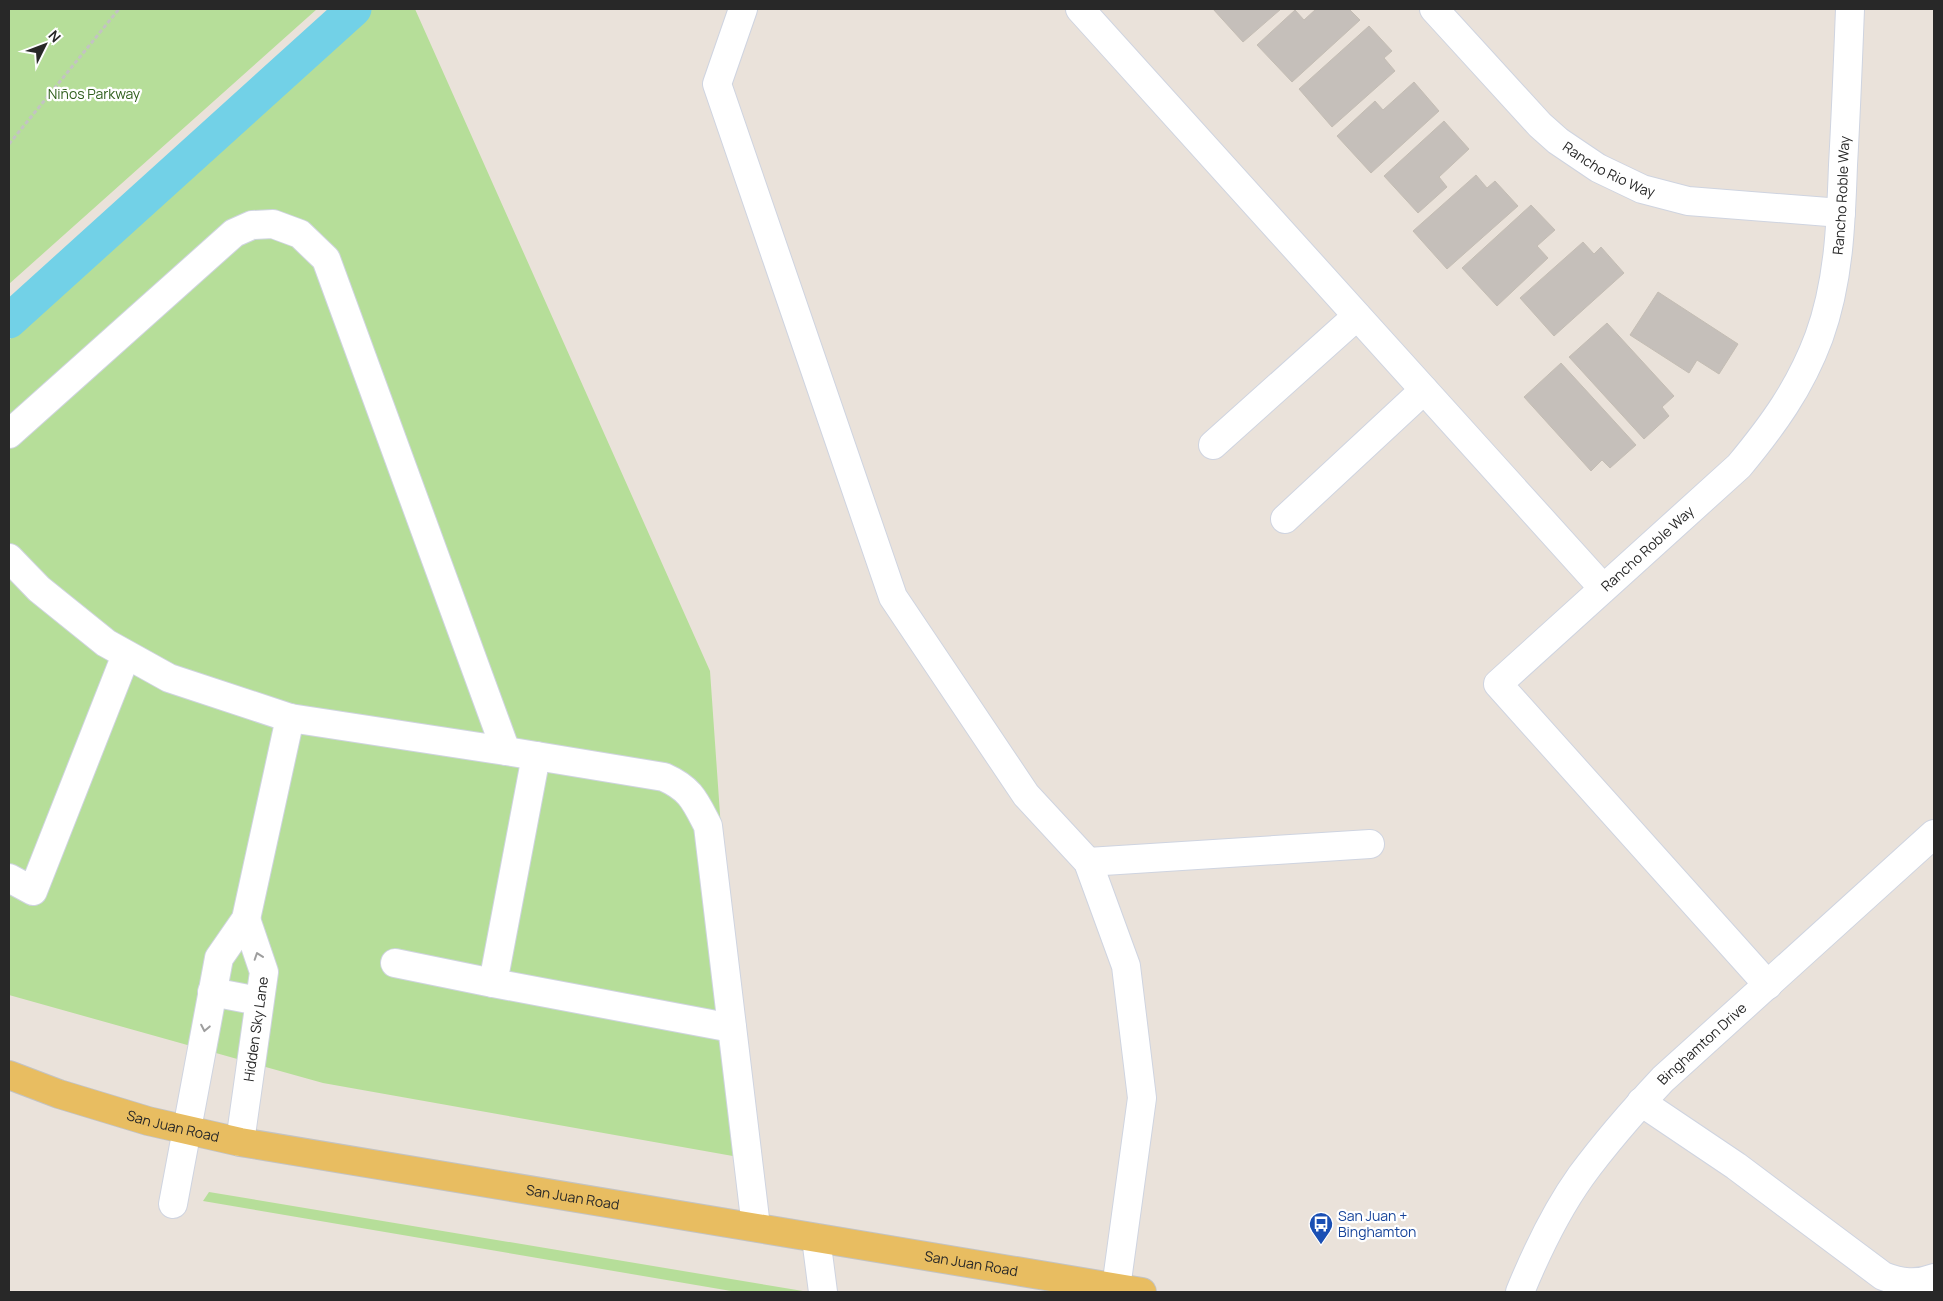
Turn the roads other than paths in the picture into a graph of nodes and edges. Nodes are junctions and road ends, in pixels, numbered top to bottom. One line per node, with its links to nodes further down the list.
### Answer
1 (743, 9): 19 (street)
2 (1080, 9): 6 (street)
3 (1434, 9): 5 (street, Rancho Rio Way)
4 (1850, 9): 5 (street, Rancho Roble Way)
5 (1841, 213): 12 (street, Rancho Roble Way)
6 (1357, 316): 7 (street); 9 (street)
7 (1424, 390): 10 (street); 12 (street)
8 (9, 434): 15 (street)
9 (1213, 445)
10 (1285, 519)
11 (12, 569): 13 (street)
12 (1603, 588): 24 (street, Rancho Roble Way)
13 (126, 655): 14 (street); 20 (street)
14 (290, 718): 15 (street); 21 (street)
15 (506, 751): 16 (street)
16 (536, 756): 23 (street); 27 (street)
17 (1934, 834): 24 (street, Binghamton Drive)
18 (1370, 844): 19 (street)
19 (1088, 862): 36 (street)
20 (9, 878)
21 (246, 919): 25 (street); 26 (street, Hidden Sky Lane, one-way to 21)
22 (395, 963): 23 (street)
23 (493, 984): 27 (street)
24 (1768, 985): 29 (street, Binghamton Drive)
25 (212, 992): 26 (street); 30 (street, one-way to 30)
26 (259, 1001): 31 (street, Hidden Sky Lane)
27 (732, 1028): 33 (street)
28 (9, 1075): 30 (main road, San Juan Road)
29 (1641, 1102): 35 (street); 38 (street, Binghamton Drive)
30 (185, 1129): 31 (main road, San Juan Road); 32 (street)
31 (240, 1142): 33 (main road, San Juan Road)
32 (173, 1204)
33 (756, 1228): 34 (main road, San Juan Road)
34 (816, 1238): 36 (main road, San Juan Road); 37 (street)
35 (1934, 1278)
36 (1129, 1290)
37 (823, 1292)
38 (1520, 1292)

